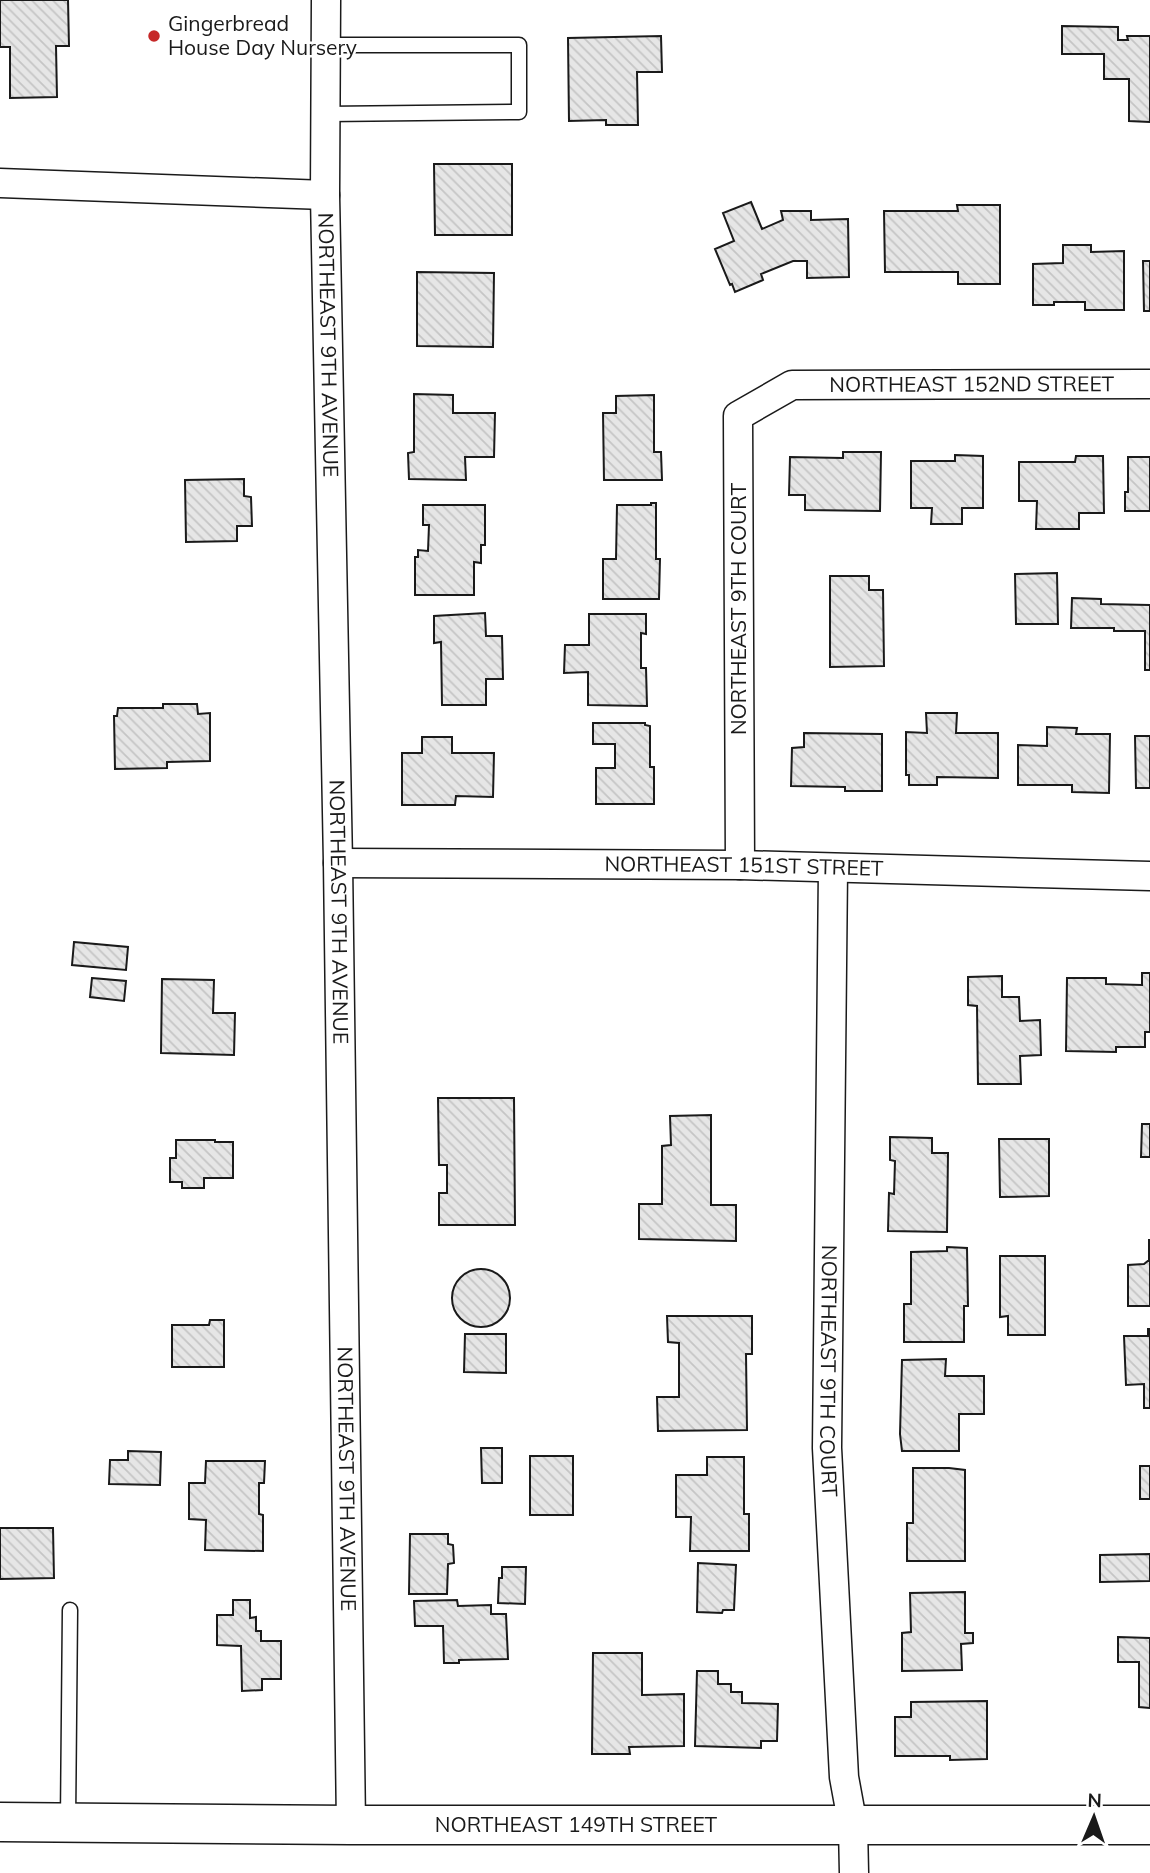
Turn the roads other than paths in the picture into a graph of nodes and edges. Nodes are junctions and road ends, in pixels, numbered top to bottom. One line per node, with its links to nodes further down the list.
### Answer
1 (326, 0): 2 (street, NORTHEAST 9TH AVENUE)
2 (326, 45): 3 (street, NORTHEAST 9TH AVENUE); 3 (lane)
3 (326, 114): 5 (street, NORTHEAST 9TH AVENUE)
4 (0, 183): 5 (street)
5 (325, 195): 8 (street, NORTHEAST 9TH AVENUE)
6 (1150, 384): 7 (street, NORTHEAST 152ND STREET)
7 (792, 385): 9 (street, NORTHEAST 9TH COURT)
8 (338, 863): 9 (street, NORTHEAST 151ST STREET); 15 (street, NORTHEAST 9TH AVENUE)
9 (740, 865): 10 (street, NORTHEAST 151ST STREET)
10 (834, 869): 11 (street, NORTHEAST 151ST STREET); 17 (street, NORTHEAST 9TH COURT)
11 (1150, 876)
12 (70, 1610): 14 (lane)
13 (0, 1822): 14 (street, NORTHEAST 149TH STREET)
14 (68, 1823): 15 (street, NORTHEAST 149TH STREET)
15 (351, 1825): 17 (street, NORTHEAST 149TH STREET)
16 (1150, 1825): 17 (street, NORTHEAST 149TH STREET)
17 (853, 1826): 18 (street, NORTHEAST 9TH COURT)
18 (855, 1873)

